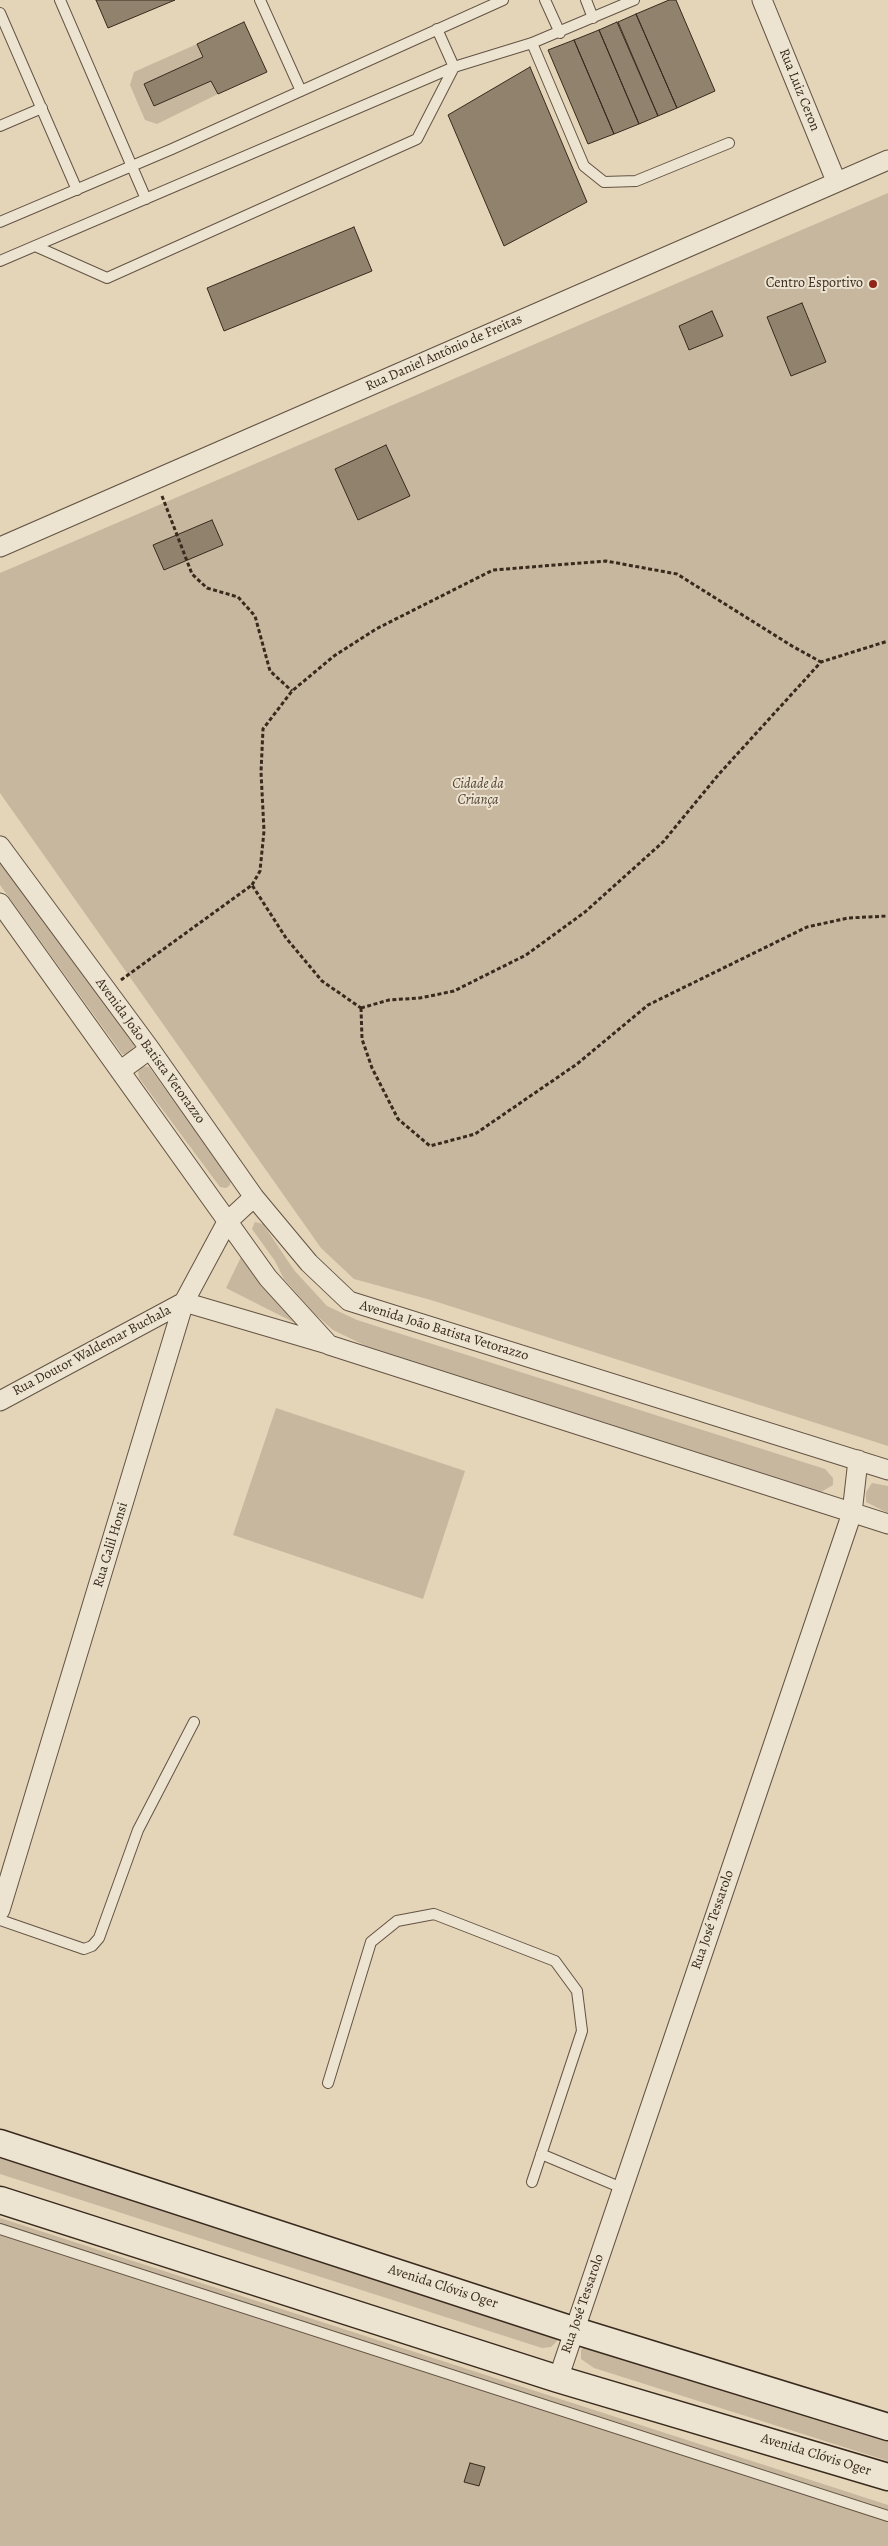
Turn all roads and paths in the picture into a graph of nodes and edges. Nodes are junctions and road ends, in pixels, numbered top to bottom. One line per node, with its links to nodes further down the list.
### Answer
1 (60, 0): 19 (lane)
2 (260, 0): 14 (lane)
3 (503, 0): 10 (lane)
4 (545, 0): 11 (lane)
5 (586, 0): 9 (lane)
6 (634, 0): 9 (lane)
7 (762, 0): 20 (street, Rua Luiz Ceron)
8 (0, 13): 15 (lane)
9 (594, 18): 11 (lane)
10 (437, 29): 13 (lane); 14 (lane)
11 (560, 33): 12 (lane)
12 (532, 43): 13 (lane); 17 (lane)
13 (454, 67): 22 (lane); 24 (lane)
14 (301, 91): 19 (lane)
15 (42, 108): 16 (lane); 21 (lane)
16 (0, 126)
17 (729, 143)
18 (888, 160): 20 (street, Rua Daniel Antônio de Freitas)
19 (132, 165): 21 (lane); 22 (lane)
20 (836, 181): 26 (street, Rua Daniel Antônio de Freitas)
21 (77, 190): 23 (lane)
22 (146, 199): 24 (lane)
23 (0, 222)
24 (35, 246): 25 (lane)
25 (0, 261)
26 (156, 479): 27 (street, Rua Daniel Antônio de Freitas); 30 (path)
27 (0, 547)
28 (888, 641): 29 (path)
29 (821, 662): 30 (path); 36 (path)
30 (292, 691): 32 (path)
31 (0, 846): 35 (street, Avenida João Batista Vetorazzo)
32 (252, 885): 35 (path); 36 (path)
33 (0, 903): 38 (street)
34 (888, 916): 36 (path)
35 (107, 990): 37 (street, Avenida João Batista Vetorazzo)
36 (360, 1008)
37 (150, 1049): 38 (street); 39 (street, Avenida João Batista Vetorazzo)
38 (120, 1071): 40 (street)
39 (254, 1196): 40 (street, Rua Calil Honsi); 44 (street, Avenida João Batista Vetorazzo)
40 (227, 1222): 41 (street, Rua Calil Honsi); 42 (street)
41 (184, 1302): 42 (street); 43 (street, Rua Doutor Waldemar Buchala); 49 (street, Rua Calil Honsi)
42 (328, 1345): 46 (street)
43 (0, 1400)
44 (858, 1460): 45 (street, Avenida João Batista Vetorazzo); 46 (street, Rua José Tessarolo)
45 (888, 1470)
46 (852, 1513): 47 (street); 55 (street, Rua José Tessarolo)
47 (888, 1524)
48 (194, 1722): 50 (lane)
49 (0, 1910)
50 (0, 1920)
51 (328, 2083): 53 (lane)
52 (0, 2143): 58 (main road, Avenida Clóvis Oger)
53 (542, 2154): 54 (lane); 55 (lane)
54 (532, 2182)
55 (622, 2188): 58 (street, Rua José Tessarolo)
56 (0, 2200): 59 (main road, Avenida Clóvis Oger)
57 (0, 2229): 62 (lane)
58 (574, 2330): 59 (street, Rua José Tessarolo); 60 (main road, Avenida Clóvis Oger)
59 (558, 2379): 61 (main road, Avenida Clóvis Oger)
60 (888, 2426)
61 (888, 2477)
62 (888, 2516)

